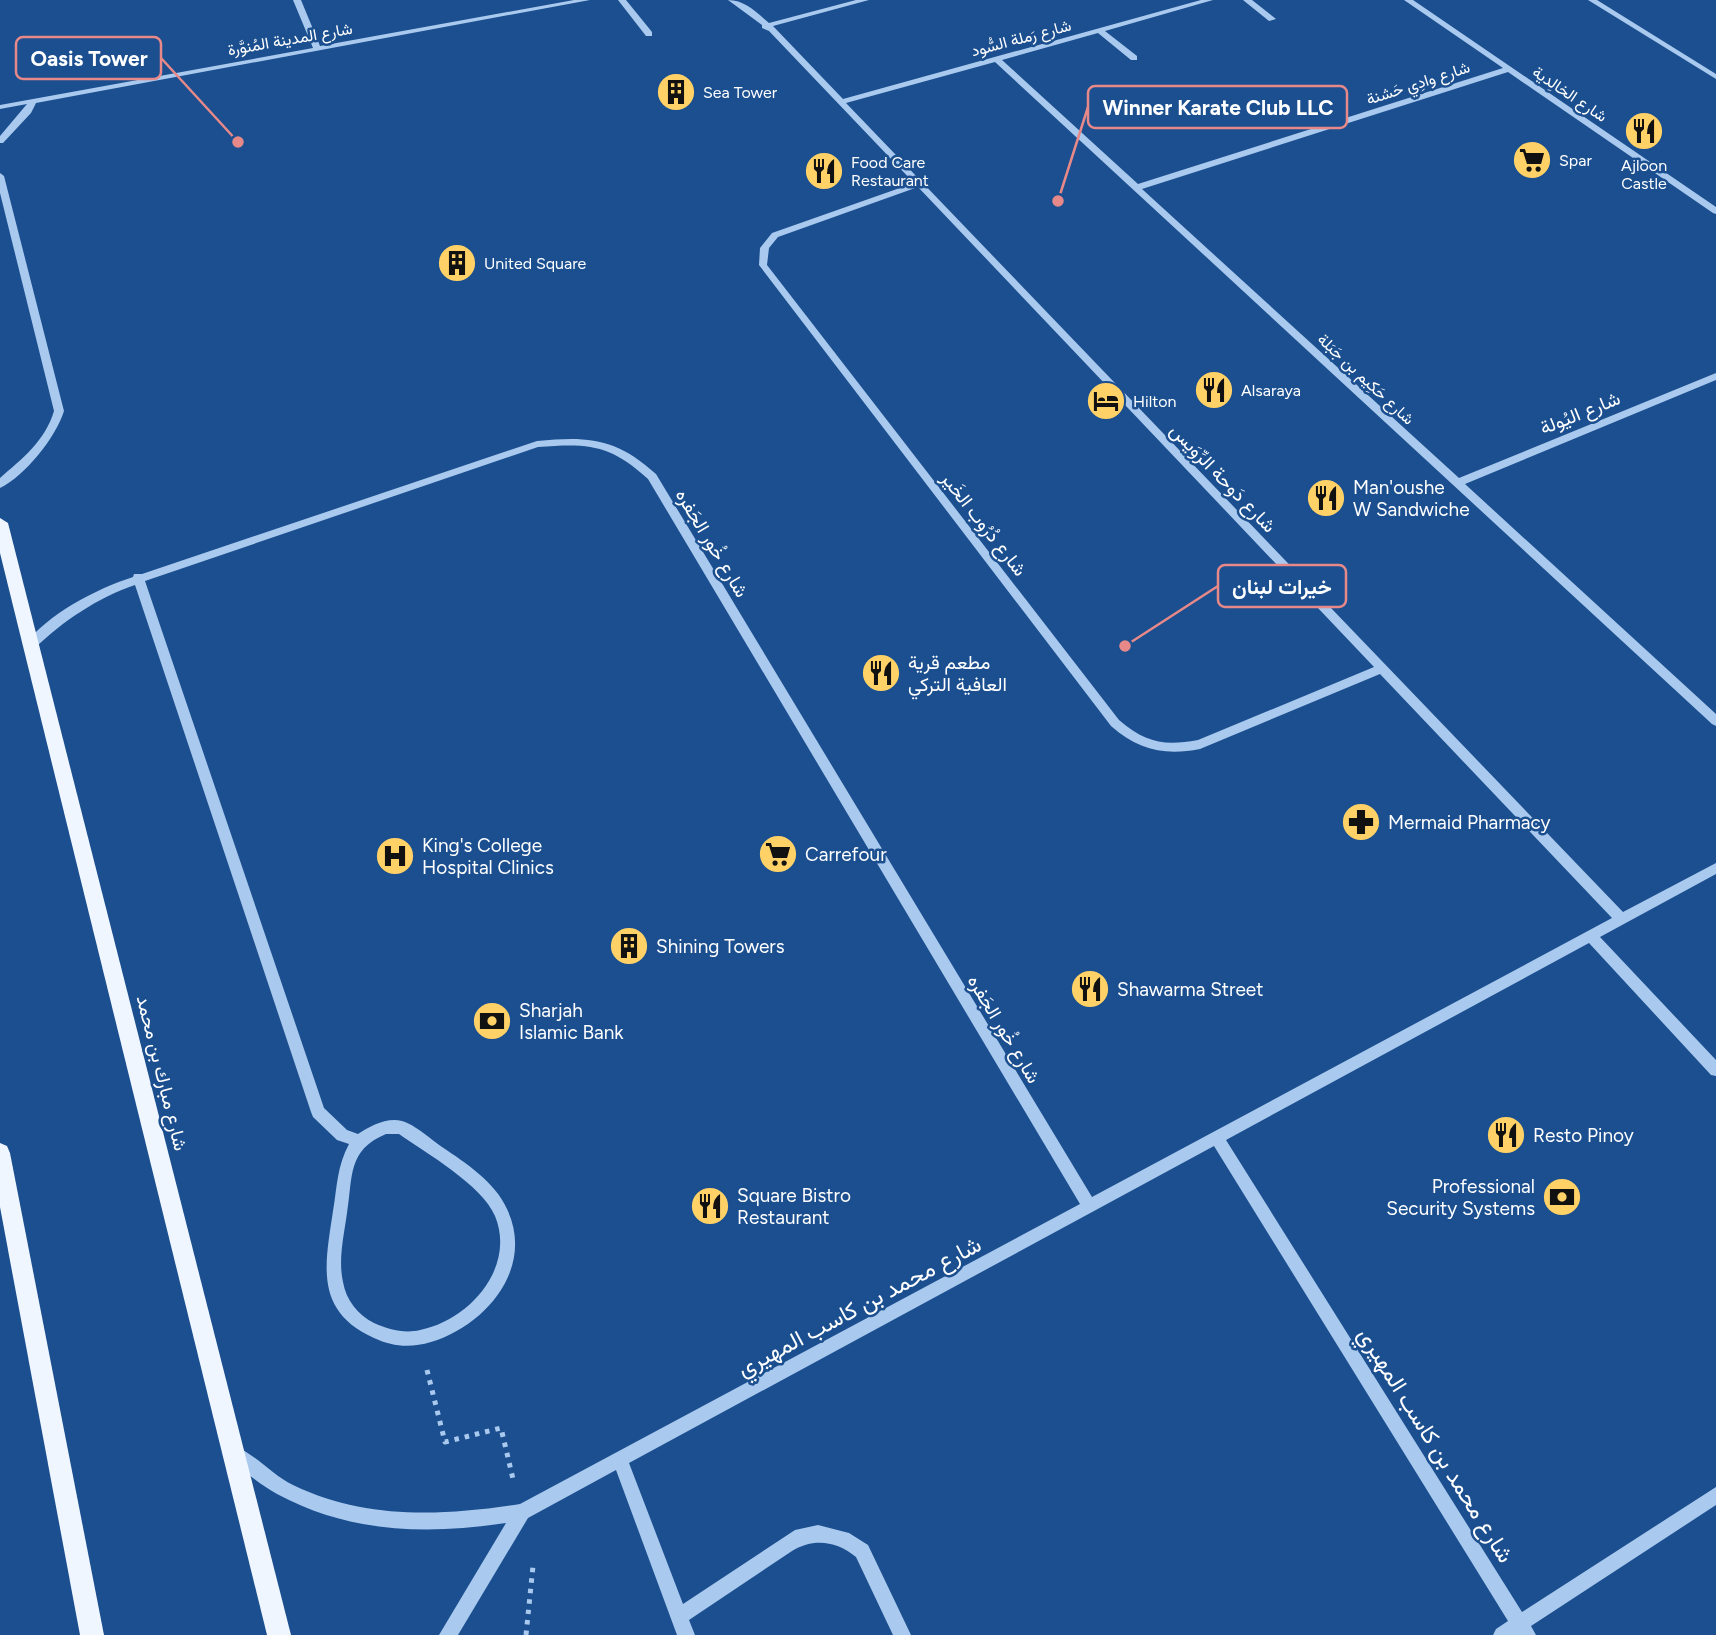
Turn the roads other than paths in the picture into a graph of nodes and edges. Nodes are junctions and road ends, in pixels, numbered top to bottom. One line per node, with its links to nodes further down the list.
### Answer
1 (297, 0): 14 (street)
2 (586, 0): 14 (street, شارع المدينة المُنوَّرة)
3 (622, 0): 13 (street)
4 (865, 0): 11 (street)
5 (1209, 0): 12 (street, شارع رَملة السُّود)
6 (1247, 0): 10 (street)
7 (1408, 0): 17 (street, شارع الخالِدية)
8 (1592, 0): 18 (street)
9 (737, 1): 11 (street, شارع دَوحة الرِّوَيس)
10 (1272, 19)
11 (765, 26): 20 (street, شارع دَوحة الرِّوَيس)
12 (1099, 30): 15 (street); 16 (street, شارع رَملة السُّود)
13 (649, 34)
14 (317, 48): 19 (street, شارع المدينة المُنوَّرة)
15 (1133, 58)
16 (996, 59): 20 (street, شارع رَملة السُّود); 25 (street, شارع حَكِيم بن جَبَلة)
17 (1509, 69): 25 (street, شارع وادِي حَشنة); 26 (street, شارع الخالِدية)
18 (1716, 77)
19 (33, 101): 21 (street, شارع المدينة المُنوَّرة); 22 (street)
20 (841, 102): 24 (street, شارع دَوحة الرِّوَيس)
21 (0, 107)
22 (0, 141)
23 (0, 176): 29 (street)
24 (919, 184): 33 (street, شارع دَوحة الرِّوَيس); 33 (street, شارع دُرُوب الخَير)
25 (1135, 188): 28 (street, شارع حَكِيم بن جَبَلة)
26 (1716, 211)
27 (1716, 376): 28 (street, شارع اليُولة)
28 (1457, 483): 34 (street, شارع حَكِيم بن جَبَلة)
29 (0, 484)
30 (0, 523): 32 (main road, شارع مبارك بن محمد)
31 (138, 577): 32 (street, شارع خُور الجَفره); 40 (street); 42 (street, شارع خُور الجَفره)
32 (30, 646): 43 (main road, شارع مبارك بن محمد)
33 (1381, 668): 36 (street, شارع دَوحة الرِّوَيس)
34 (1716, 721)
35 (1716, 868): 36 (street, شارع محمد بن كاسب المهيري)
36 (1621, 919): 37 (street, شارع محمد بن كاسب المهيري)
37 (1591, 936): 38 (street); 39 (street, شارع محمد بن كاسب المهيري)
38 (1716, 1070)
39 (1217, 1138): 42 (street, شارع محمد بن كاسب المهيري); 48 (street, شارع محمد بن كاسب المهيري)
40 (358, 1141): 40 (street)
41 (0, 1153): 49 (main road)
42 (1090, 1207): 44 (street, شارع محمد بن كاسب المهيري)
43 (235, 1454): 46 (street, شارع محمد بن كاسب المهيري); 50 (main road, شارع مبارك بن محمد)
44 (620, 1460): 46 (street, شارع محمد بن كاسب المهيري); 47 (street)
45 (1716, 1495): 48 (street)
46 (522, 1513): 51 (street)
47 (679, 1616): 52 (street); 53 (street)
48 (1524, 1629): 54 (street)
49 (92, 1635)
50 (279, 1635)
51 (448, 1635)
52 (686, 1635)
53 (902, 1635)
54 (1503, 1635)

